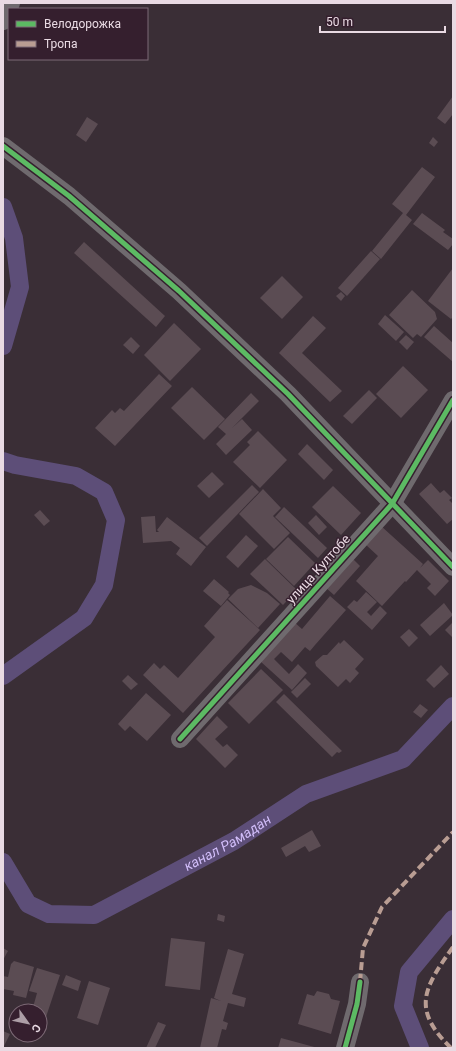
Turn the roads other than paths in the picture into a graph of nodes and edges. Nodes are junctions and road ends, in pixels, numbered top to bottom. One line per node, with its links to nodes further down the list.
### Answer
1 (8, 10): 2 (street)
2 (3, 21)
3 (3, 146): 5 (street)
4 (453, 400): 5 (street, улица Култобе)
5 (392, 504): 6 (street); 7 (street, улица Култобе)
6 (453, 567)
7 (180, 739)
8 (360, 982): 9 (street)
9 (345, 1048)

